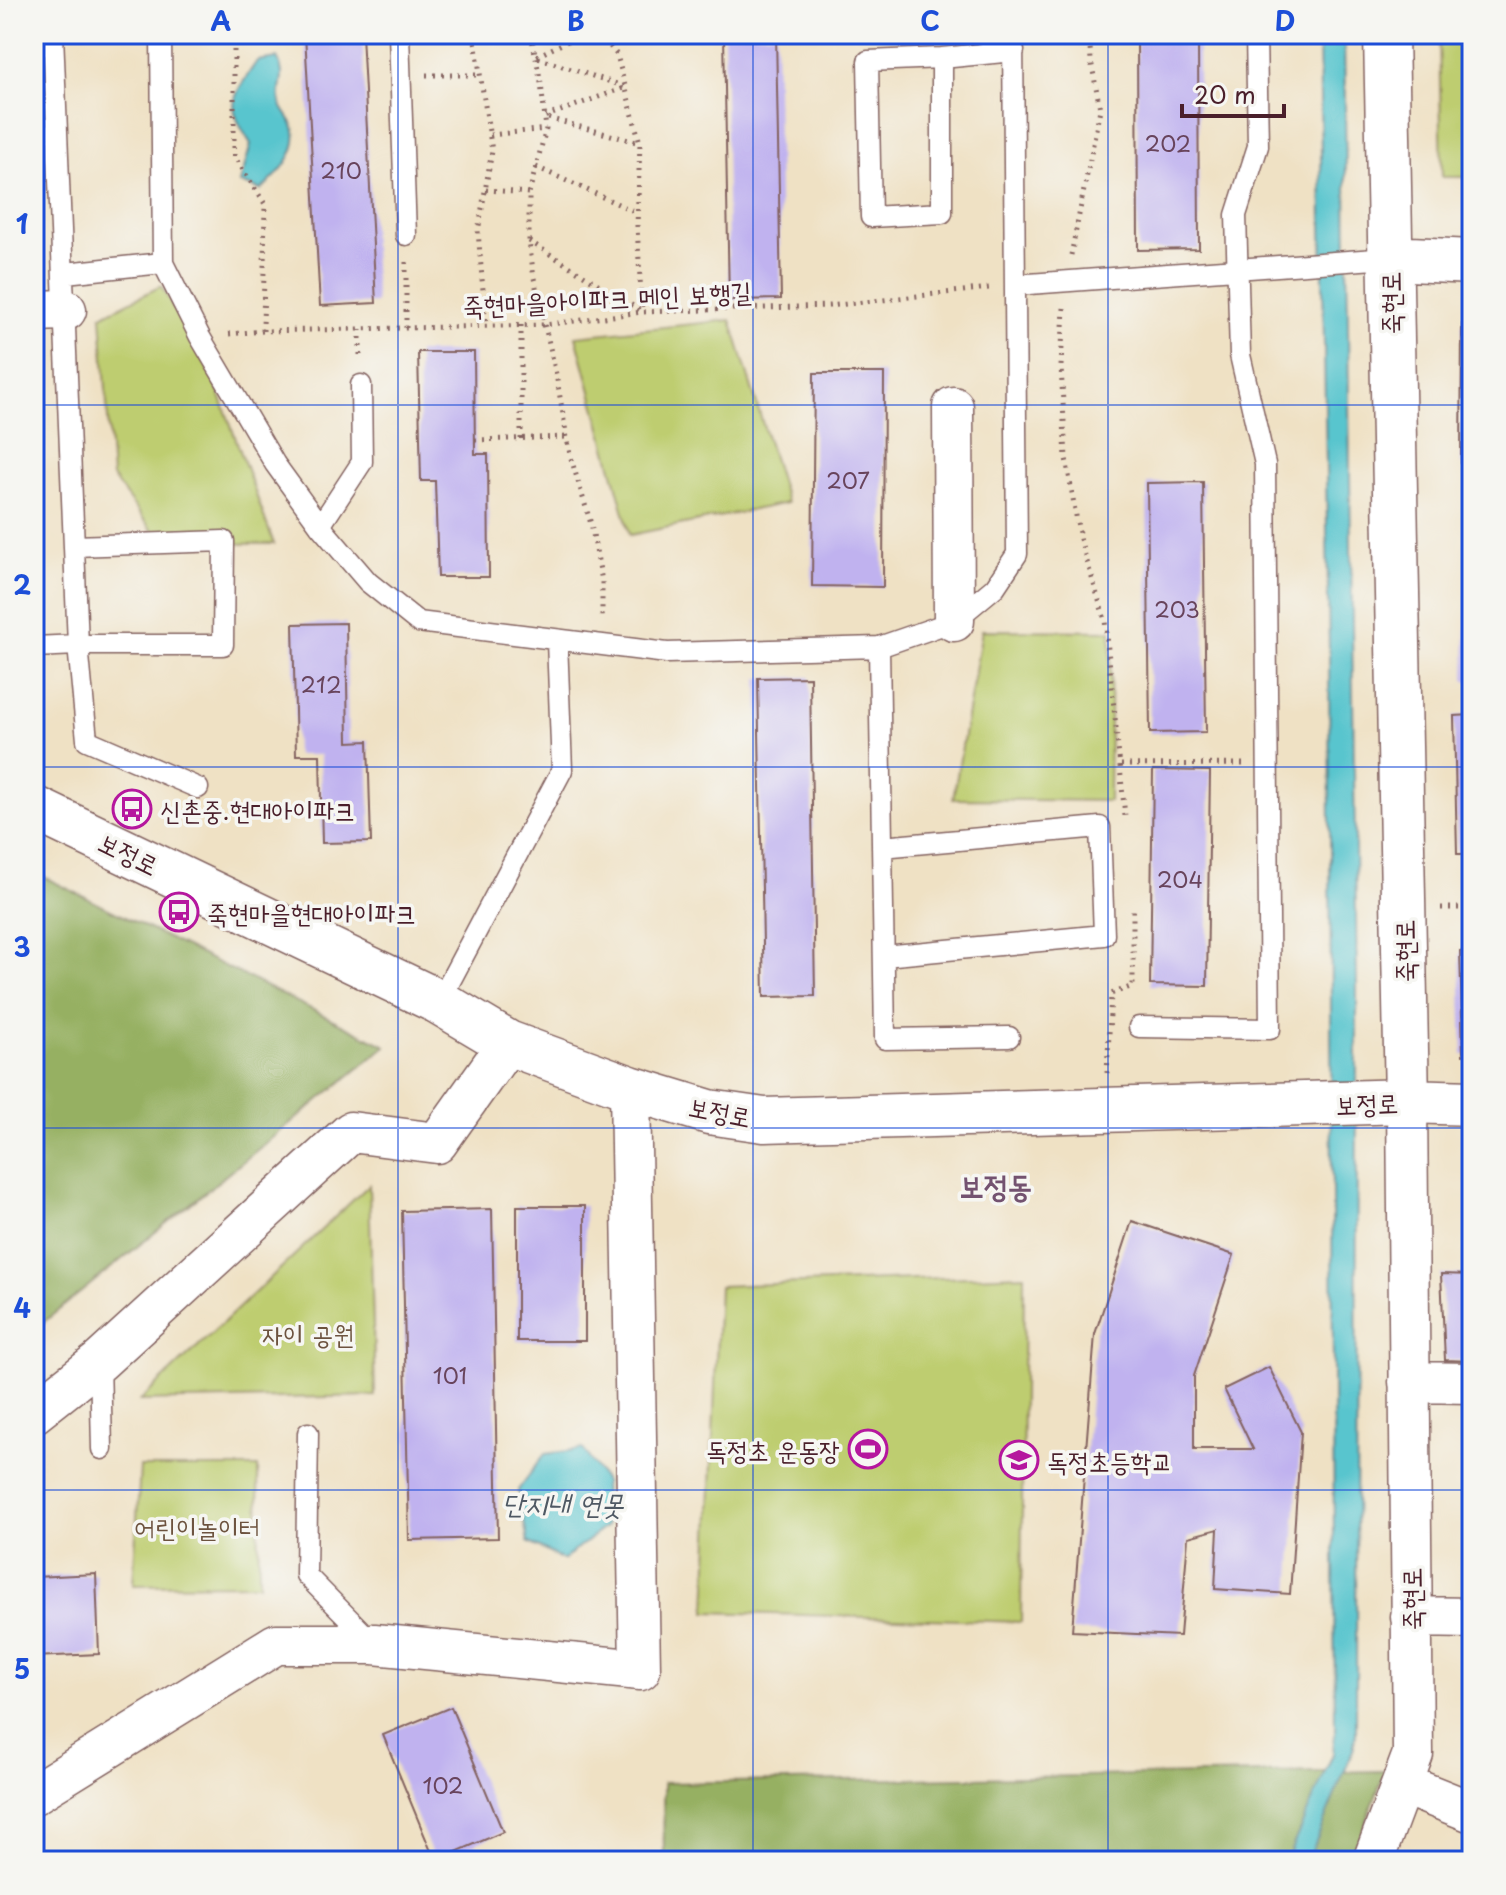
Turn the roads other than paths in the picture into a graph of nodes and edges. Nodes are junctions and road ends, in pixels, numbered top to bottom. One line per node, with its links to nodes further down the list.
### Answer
1 (53, 34): 14 (lane)
2 (161, 34): 11 (lane)
3 (399, 34): 8 (lane)
4 (1256, 34): 12 (lane)
5 (1386, 34): 9 (street, 죽현로)
6 (1014, 43): 7 (lane); 13 (lane)
7 (942, 58): 7 (lane)
8 (406, 235)
9 (1374, 260): 10 (street); 12 (lane); 33 (street, 죽현로)
10 (1472, 262)
11 (163, 263): 14 (lane); 17 (lane)
12 (1238, 267): 13 (lane); 29 (lane)
13 (1015, 285): 19 (lane)
14 (55, 298): 18 (lane)
15 (361, 385): 17 (lane)
16 (953, 407): 19 (street)
17 (320, 526): 20 (lane)
18 (74, 546): 21 (lane); 21 (lane)
19 (954, 621): 23 (lane)
20 (557, 641): 23 (lane); 28 (lane)
21 (78, 645): 22 (lane); 24 (lane)
22 (34, 647)
23 (879, 647): 26 (lane)
24 (198, 788)
25 (34, 808): 28 (street, 보정로)
26 (882, 847): 27 (lane); 27 (lane)
27 (884, 956): 30 (lane)
28 (439, 1002): 31 (street, 보정로)
29 (1139, 1027)
30 (1009, 1037)
31 (508, 1043): 32 (street, 보정로); 35 (street)
32 (630, 1088): 33 (street, 보정로); 43 (street)
33 (1388, 1102): 34 (street, 보정로); 36 (street, 죽현로)
34 (1472, 1103)
35 (100, 1361): 38 (street); 40 (lane)
36 (1409, 1382): 37 (street); 41 (street, 죽현로)
37 (1472, 1383)
38 (34, 1413)
39 (308, 1433): 43 (lane)
40 (102, 1449)
41 (1411, 1617): 42 (street); 44 (street, 죽현로)
42 (1472, 1618)
43 (374, 1644): 45 (street)
44 (1402, 1784): 46 (street); 47 (street, 죽현로)
45 (34, 1794)
46 (1472, 1812)
47 (1373, 1861)

